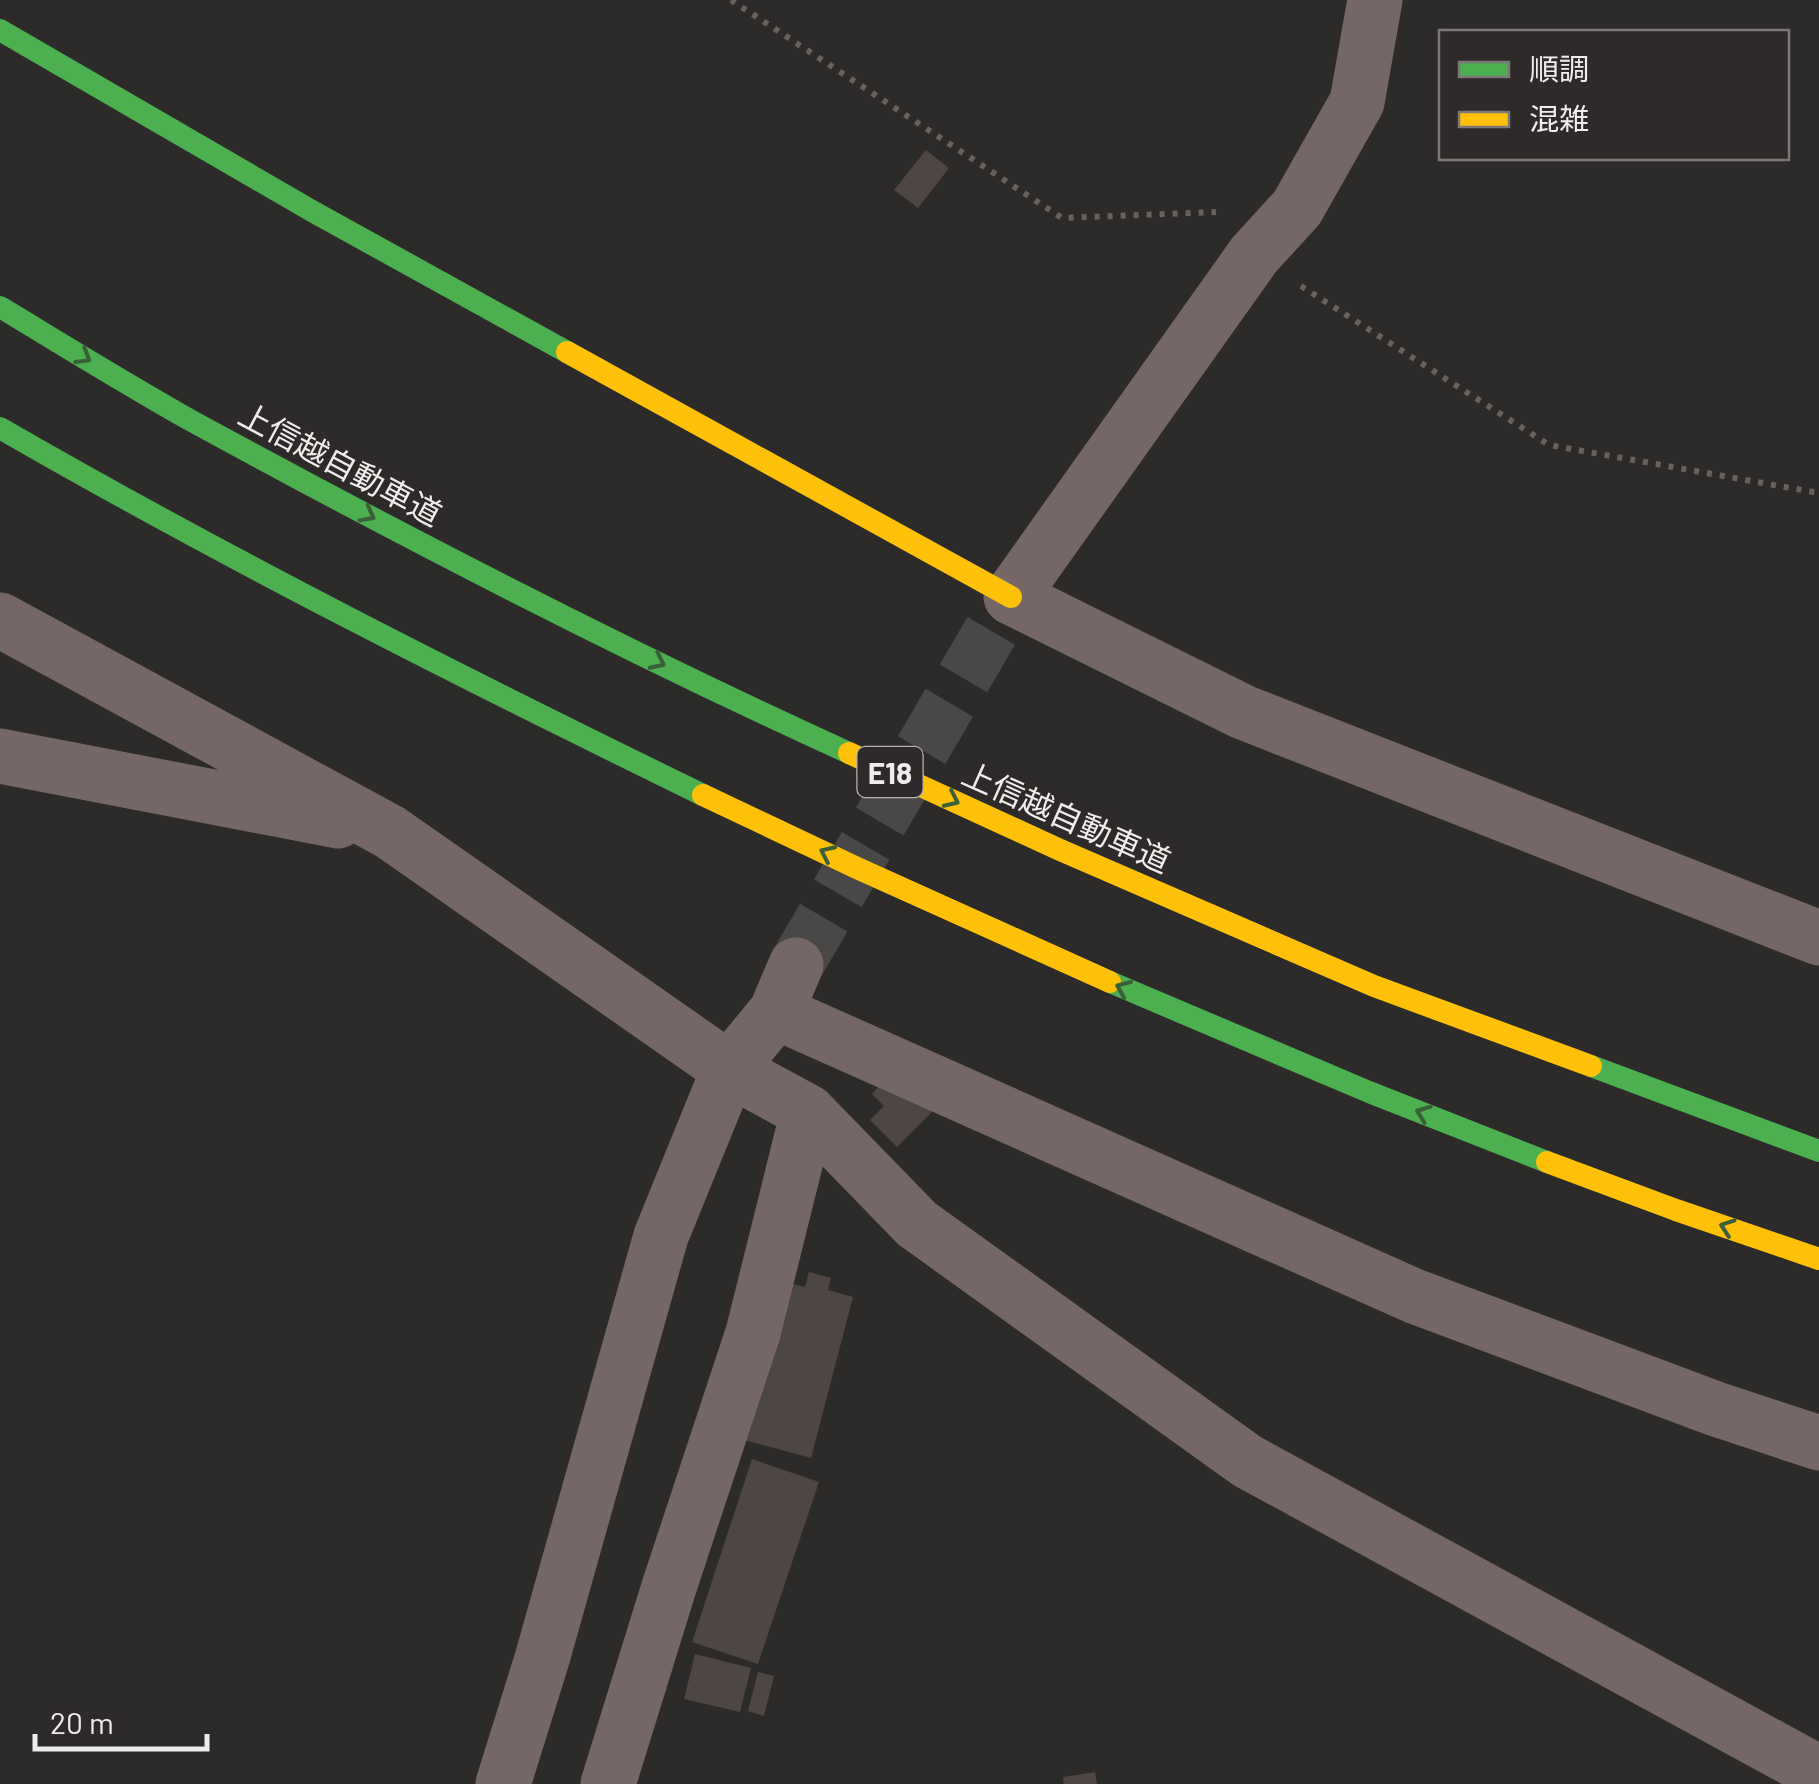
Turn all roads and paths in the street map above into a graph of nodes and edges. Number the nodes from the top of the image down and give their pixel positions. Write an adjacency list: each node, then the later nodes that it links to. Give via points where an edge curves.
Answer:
1 (731, 0): 4 (path, via 1062,218)
2 (1376, 0): 4 (street, via 1357,102)
3 (0, 30): 9 (main road, via 312,211)
4 (1297, 208): 5 (street)
5 (1254, 255): 8 (path, via 1549,444); 9 (street)
6 (0, 307): 16 (main road, 上信越自動車道 / E18, one-way to 16, via 187,418 752,709 1374,986)
7 (0, 428): 17 (main road, one-way to 7, via 1323,1074 1014,941 407,649)
8 (1819, 494)
9 (1012, 598): 13 (street, via 1243,712)
10 (0, 620): 12 (street)
11 (0, 756): 12 (street)
12 (390, 832): 14 (street)
13 (1819, 938)
14 (729, 1069): 15 (street); 18 (street, via 786,989 1414,1296); 20 (street, via 662,1236)
15 (808, 1112): 19 (street, via 917,1224 1248,1462); 21 (street, via 752,1333)
16 (1819, 1151)
17 (1819, 1260)
18 (1819, 1443)
19 (1819, 1773)
20 (503, 1784)
21 (608, 1784)

